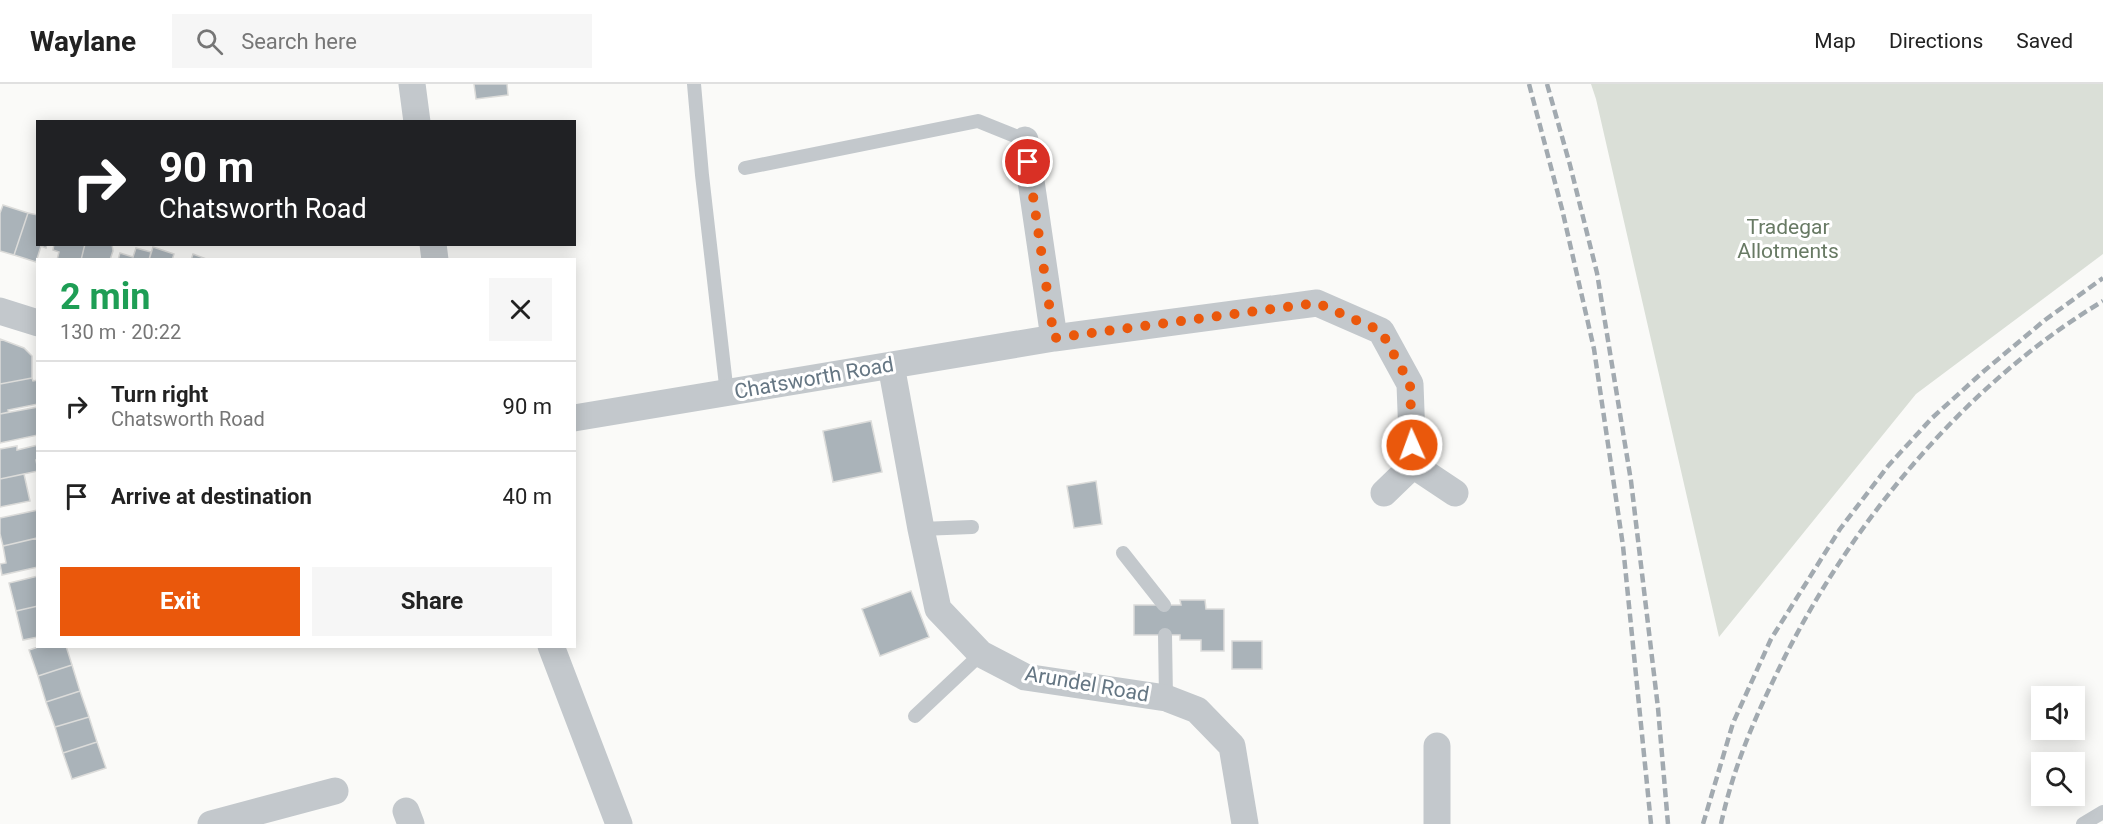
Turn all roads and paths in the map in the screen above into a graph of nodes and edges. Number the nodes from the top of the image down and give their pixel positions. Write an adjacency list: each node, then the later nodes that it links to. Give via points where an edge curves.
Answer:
1 (412, 84): 3 (street)
2 (694, 84): 10 (lane)
3 (417, 120)
4 (1025, 140): 5 (lane, via 978,121); 8 (street)
5 (745, 168)
6 (0, 311): 7 (street)
7 (36, 322)
8 (1054, 338): 9 (street, Chatsworth Road); 12 (street, Chatsworth Road, via 1317,303 1381,331 1410,384)
9 (891, 365): 10 (street, Chatsworth Road); 16 (street, Arundel Road)
10 (727, 393): 11 (street, Chatsworth Road)
11 (576, 418)
12 (1413, 465): 13 (street); 14 (street)
13 (1384, 493)
14 (1455, 493)
15 (972, 527): 16 (lane)
16 (921, 529): 21 (street, Arundel Road, via 938,609)
17 (1123, 553): 18 (lane)
18 (1164, 605)
19 (1165, 635): 22 (lane)
20 (552, 648): 28 (street)
21 (981, 654): 22 (street, Arundel Road, via 1025,677); 23 (lane)
22 (1166, 698): 29 (street, Arundel Road, via 1197,711 1232,747)
23 (915, 716)
24 (1437, 746): 30 (street)
25 (334, 791): 27 (street)
26 (2103, 812): 31 (lane)
27 (210, 824)
28 (619, 824)
29 (1245, 824)
30 (1437, 824)
31 (2083, 824)

